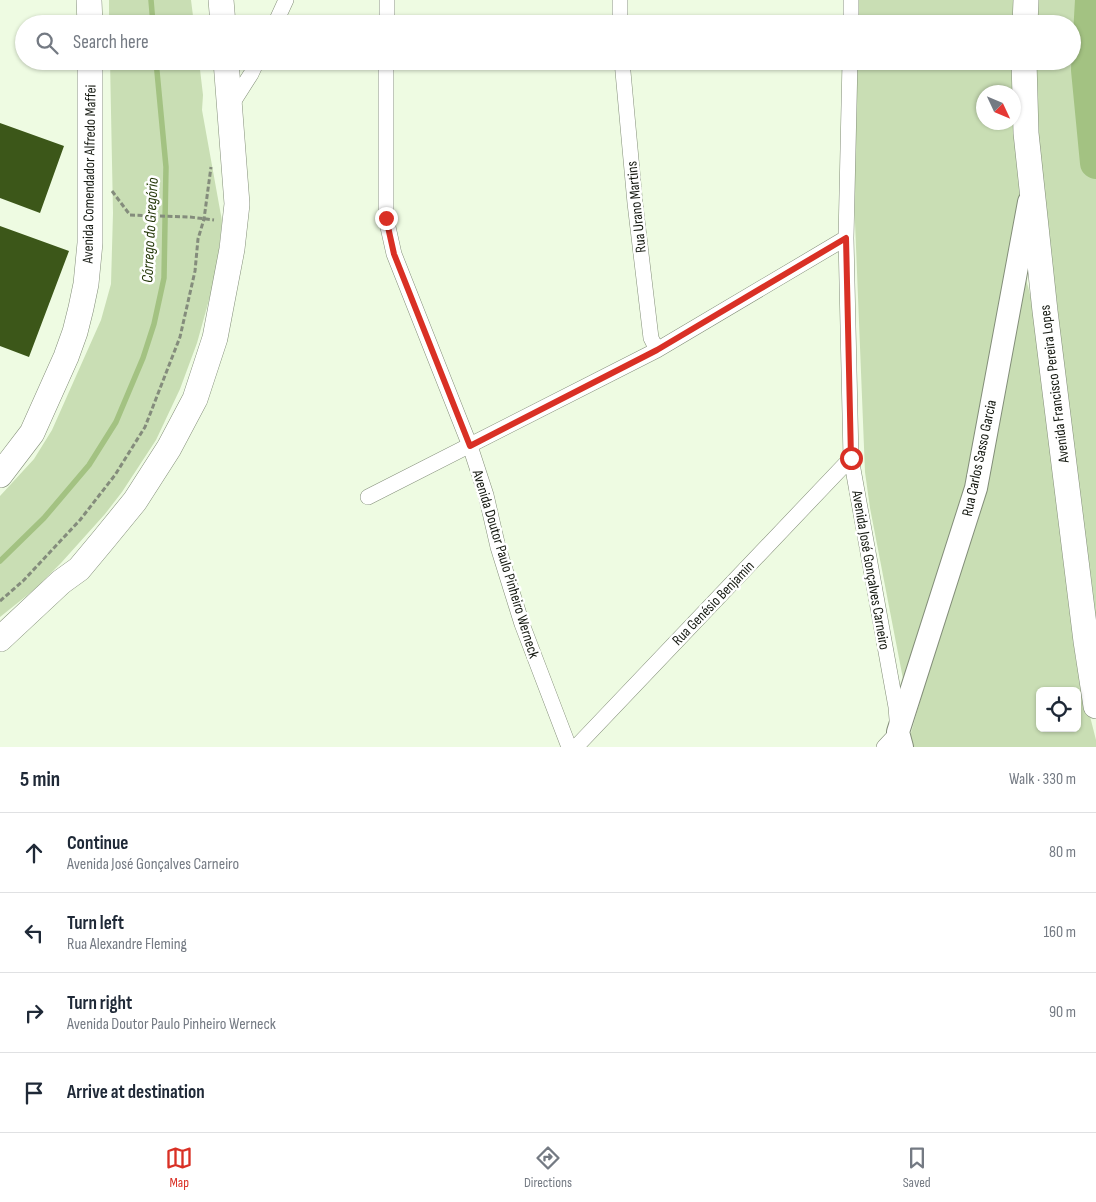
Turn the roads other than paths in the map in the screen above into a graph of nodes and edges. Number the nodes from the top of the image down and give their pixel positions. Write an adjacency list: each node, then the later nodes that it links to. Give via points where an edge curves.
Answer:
1 (89, 0): 8 (main road)
2 (221, 0): 9 (main road)
3 (286, 0): 10 (street)
4 (387, 0): 11 (street)
5 (620, 0): 12 (street)
6 (851, 0): 13 (street)
7 (1026, 0): 14 (main road)
8 (90, 15)
9 (222, 15)
10 (279, 15)
11 (387, 15)
12 (620, 15)
13 (851, 15)
14 (1025, 15)
15 (90, 70): 28 (main road, Avenida Comendador Alfredo Maffei, via 90,243 81,308 66,357 32,433)
16 (227, 70): 22 (main road)
17 (253, 70): 22 (street)
18 (386, 70): 26 (street, Avenida Doutor Paulo Pinheiro Werneck, via 386,218 394,254)
19 (623, 70): 25 (street, Rua Urano Martins, via 651,338)
20 (850, 70): 24 (street, Avenida José Gonçalves Carneiro)
21 (1024, 70): 23 (main road, Avenida Francisco Pereira Lopes)
22 (230, 107): 30 (main road, via 237,204 232,249 215,338 196,399 140,494 104,539 78,569)
23 (1032, 186): 31 (main road, Avenida Francisco Pereira Lopes, via 1084,632); 32 (main road, Rua Carlos Sasso Garcia, via 976,488)
24 (846, 238): 25 (street); 27 (street, Avenida José Gonçalves Carneiro)
25 (657, 350): 26 (street)
26 (470, 446): 29 (street); 33 (street, Avenida Doutor Paulo Pinheiro Werneck, via 522,624)
27 (851, 458): 32 (street, Avenida José Gonçalves Carneiro, via 896,707); 34 (street, Rua Genésio Benjamin)
28 (0, 475)
29 (368, 497)
30 (0, 639)
31 (1096, 706)
32 (894, 742)
33 (569, 747)
34 (576, 747)

